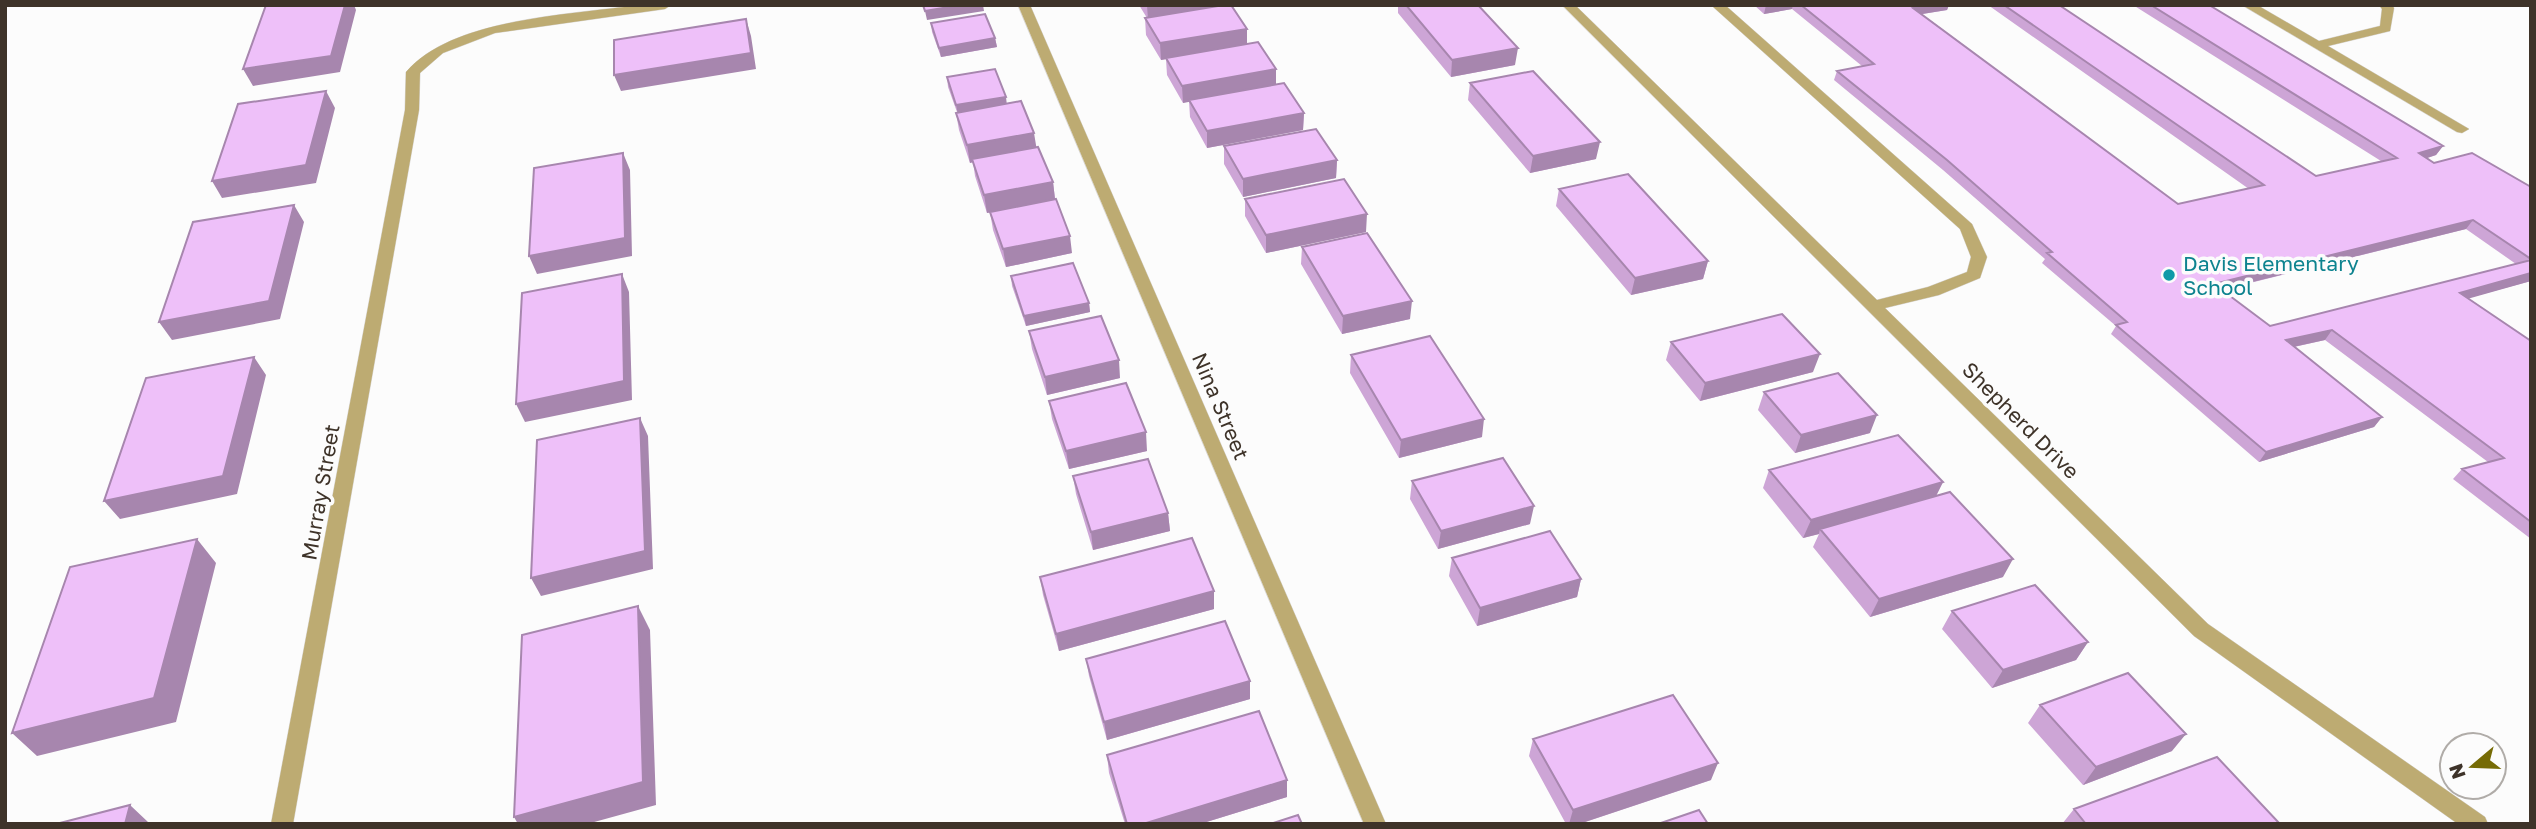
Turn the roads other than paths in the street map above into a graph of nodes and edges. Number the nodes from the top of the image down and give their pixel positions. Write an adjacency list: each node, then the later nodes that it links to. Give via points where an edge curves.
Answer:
1 (665, 5): 10 (street, Murray Street, via 492,30 438,50 413,72 402,169)
2 (1024, 5): 11 (street, Nina Street)
3 (1568, 5): 9 (street, Shepherd Drive)
4 (1717, 5): 9 (street, via 1967,227 1979,257 1974,275)
5 (2248, 5): 7 (street)
6 (2385, 5): 7 (street, via 2386,28)
7 (2317, 45): 8 (street)
8 (2462, 128)
9 (1873, 306): 12 (street, Shepherd Drive, via 2201,630)
10 (282, 824)
11 (1375, 824)
12 (2477, 824)

